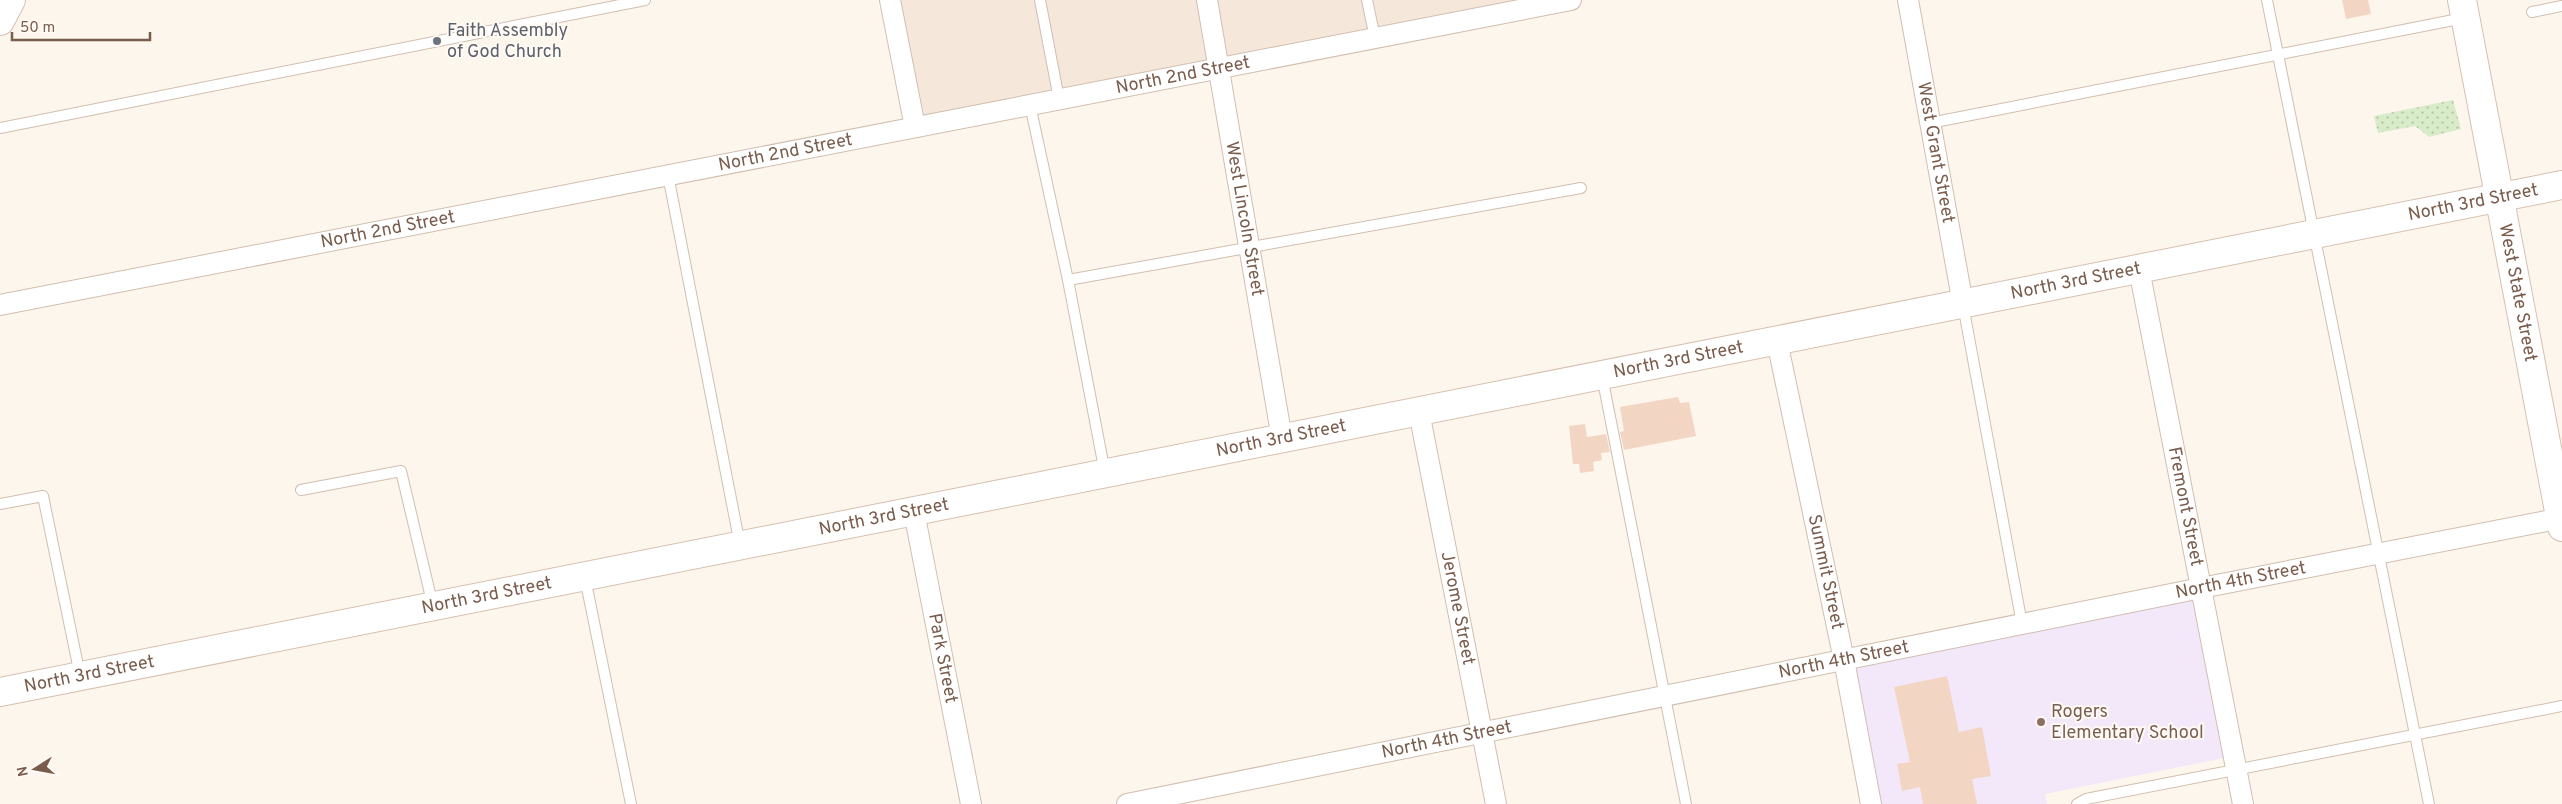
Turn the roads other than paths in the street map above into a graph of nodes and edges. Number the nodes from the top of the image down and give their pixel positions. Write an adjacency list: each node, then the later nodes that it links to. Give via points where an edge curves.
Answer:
1 (11, 0): 14 (street)
2 (645, 0): 21 (lane)
3 (890, 0): 22 (street)
4 (1040, 0): 18 (lane)
5 (1207, 0): 17 (street, West Lincoln Street)
6 (1367, 0): 15 (lane)
7 (1571, 0): 10 (street, North 2nd Street)
8 (1908, 0): 20 (street, West Grant Street)
9 (2267, 0): 16 (lane)
10 (1537, 3): 15 (street, North 2nd Street)
11 (2562, 6): 13 (lane)
12 (2464, 9): 16 (lane); 26 (street, West State Street)
13 (2532, 12)
14 (0, 21)
15 (1375, 38): 17 (street, North 2nd Street)
16 (2278, 54): 20 (lane); 27 (lane)
17 (1221, 68): 18 (street, North 2nd Street); 28 (street, West Lincoln Street)
18 (1059, 100): 19 (street, North 2nd Street)
19 (1030, 105): 22 (street, North 2nd Street); 30 (lane)
20 (1930, 123): 32 (street, West Grant Street)
21 (0, 128)
22 (915, 128): 23 (street, North 2nd Street)
23 (668, 175): 31 (street, North 2nd Street); 42 (lane)
24 (2562, 186): 26 (street, North 3rd Street)
25 (1581, 188): 28 (lane)
26 (2500, 198): 27 (street, North 3rd Street); 41 (street, West State Street)
27 (2315, 234): 29 (street, North 3rd Street); 43 (lane)
28 (1250, 249): 30 (lane); 36 (street, West Lincoln Street)
29 (2139, 269): 32 (street, North 3rd Street); 45 (street, Fremont Street)
30 (1068, 280): 37 (lane)
31 (0, 304)
32 (1963, 304): 33 (street, North 3rd Street); 47 (lane)
33 (1777, 341): 34 (street, North 3rd Street); 48 (street, Summit Street)
34 (1602, 375): 35 (street, North 3rd Street); 51 (lane)
35 (1419, 412): 36 (street, North 3rd Street); 53 (street, Jerome Street)
36 (1282, 439): 37 (street, North 3rd Street)
37 (1105, 474): 40 (street, North 3rd Street)
38 (301, 490): 46 (lane, via 401,471)
39 (0, 504): 49 (lane, via 43,496)
40 (914, 512): 42 (street, North 3rd Street); 57 (street, Park Street)
41 (2562, 521): 43 (street, North 4th Street)
42 (740, 546): 44 (street, North 3rd Street)
43 (2379, 554): 45 (street, North 4th Street); 54 (lane)
44 (585, 577): 46 (street, North 3rd Street); 56 (lane)
45 (2201, 588): 47 (street, North 4th Street); 55 (street, Fremont Street)
46 (433, 607): 49 (street, North 3rd Street)
47 (2022, 624): 48 (street, North 4th Street)
48 (1844, 660): 51 (street, North 4th Street); 61 (street, Summit Street)
49 (80, 676): 50 (street, North 3rd Street)
50 (0, 692)
51 (1665, 695): 53 (street, North 4th Street); 60 (lane)
52 (2562, 706): 54 (lane)
53 (1482, 734): 58 (street, North 4th Street); 59 (street, Jerome Street)
54 (2415, 735): 55 (lane); 64 (lane)
55 (2236, 771): 62 (lane, via 2086,799); 63 (street, Fremont Street)
56 (631, 804)
57 (970, 804)
58 (1127, 804)
59 (1496, 804)
60 (1686, 804)
61 (1871, 804)
62 (2077, 804)
63 (2243, 804)
64 (2429, 804)

